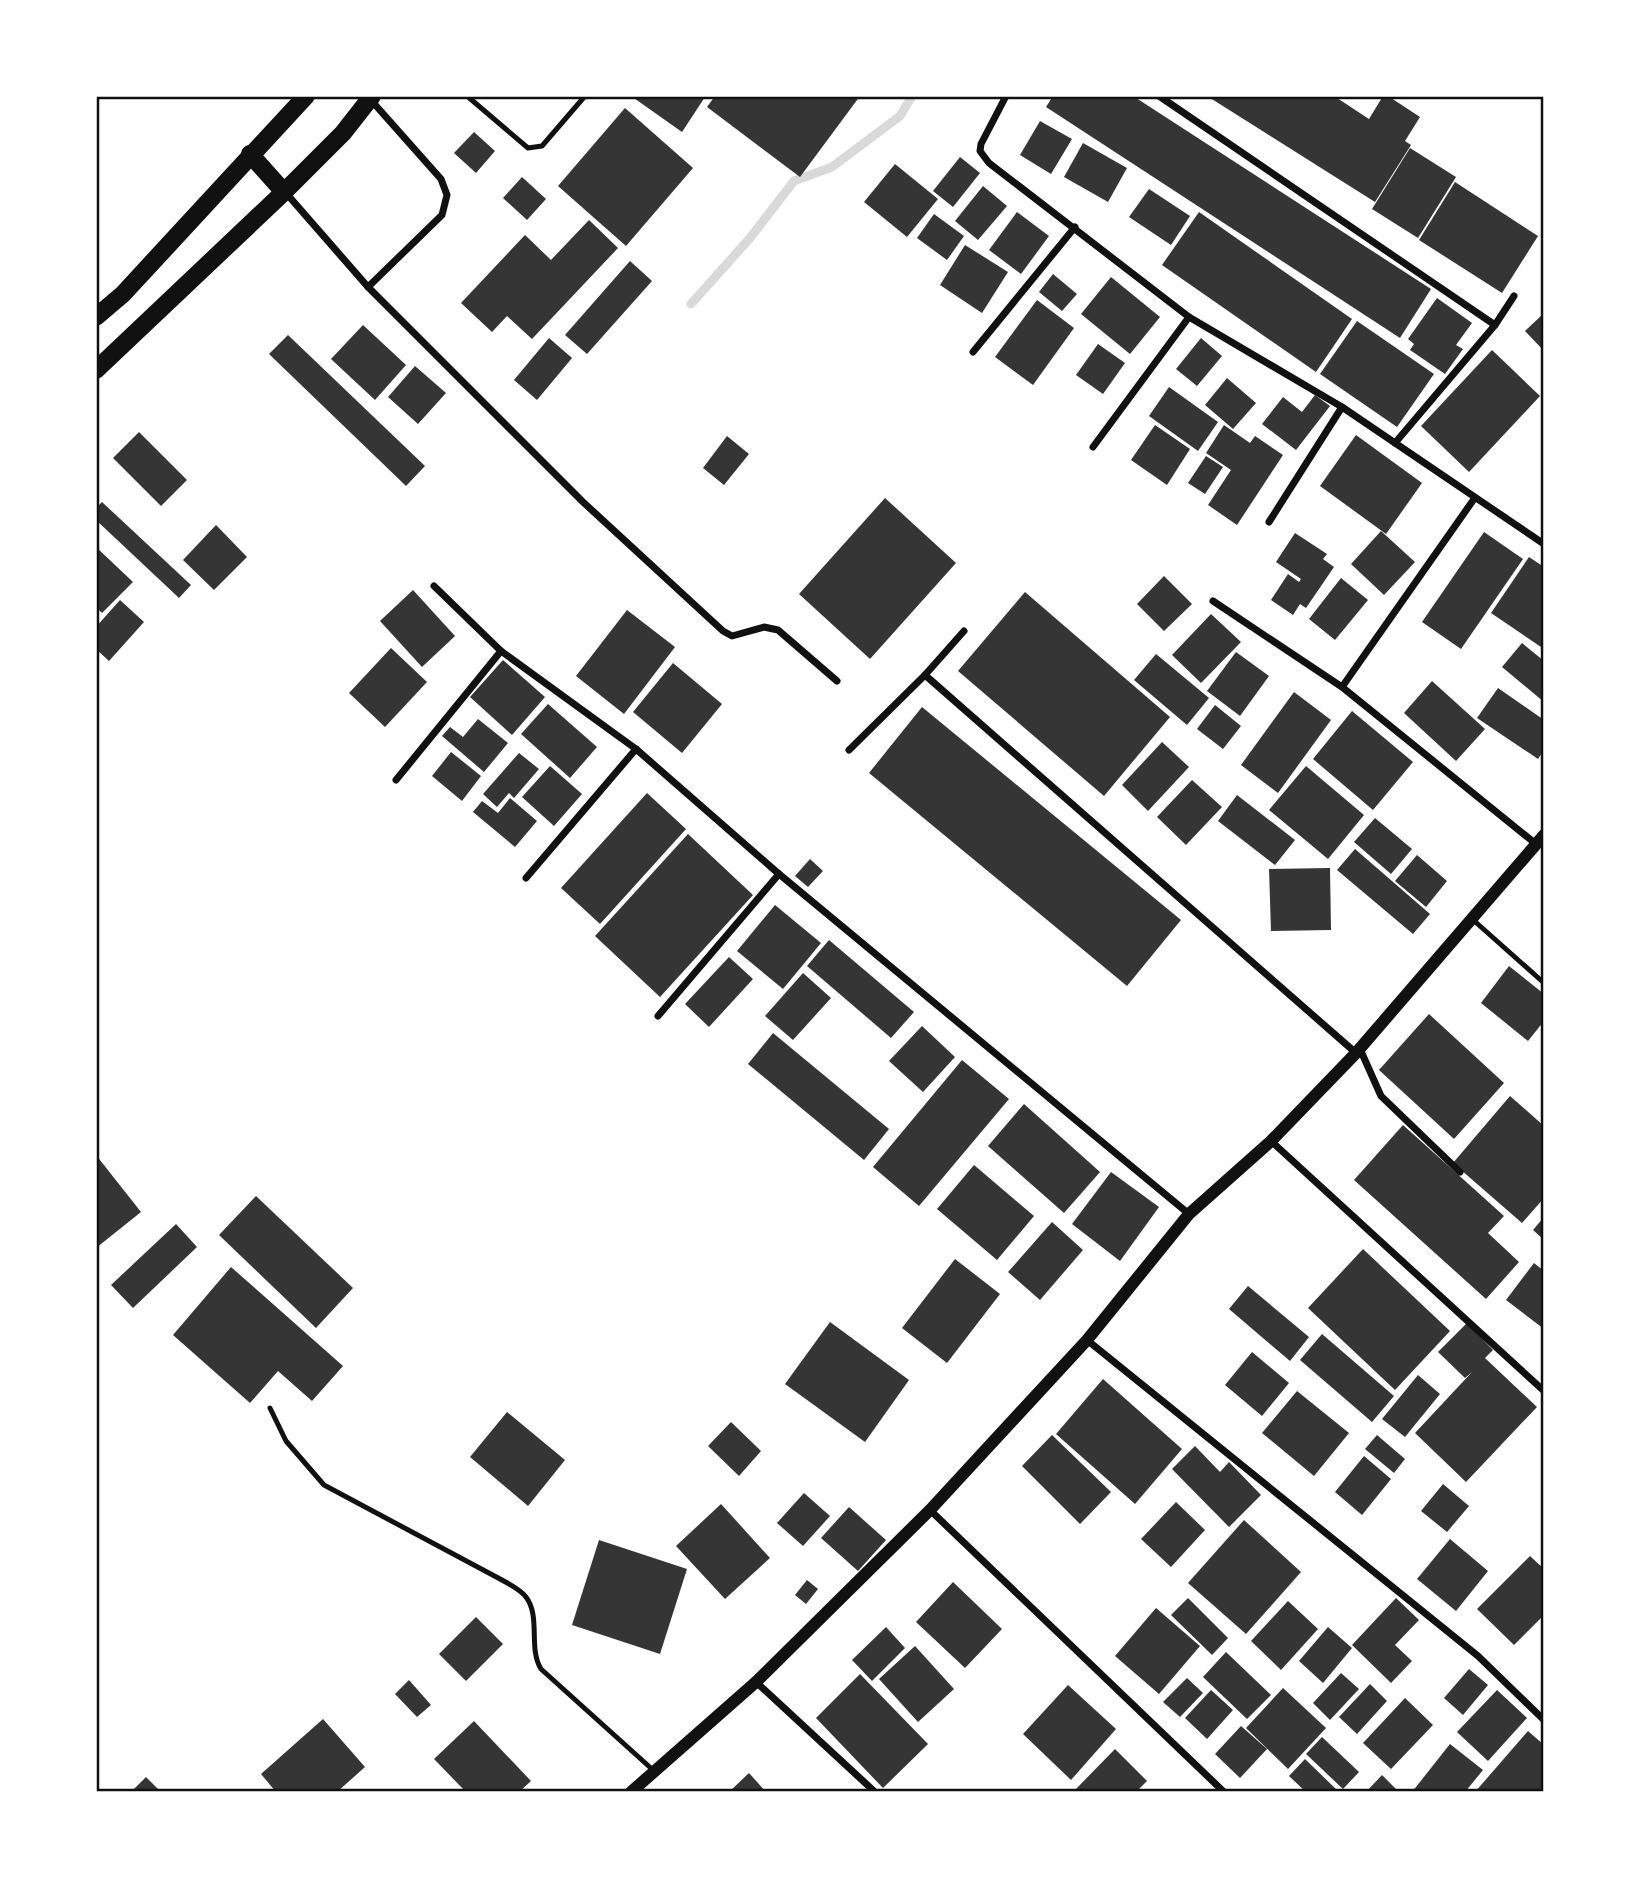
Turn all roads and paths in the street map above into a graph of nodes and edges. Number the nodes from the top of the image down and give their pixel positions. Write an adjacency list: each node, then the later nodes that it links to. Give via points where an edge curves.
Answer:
1 (306, 96): 7 (main road)
2 (467, 96): 3 (lane, via 528,148 542,146)
3 (586, 96)
4 (1006, 96): 9 (street, via 981,144 984,157)
5 (1159, 96): 14 (street)
6 (371, 97): 8 (main road, via 343,133); 10 (street, via 441,179 447,195 442,215)
7 (250, 154): 8 (main road); 12 (main road, via 123,294)
8 (284, 191): 10 (street); 16 (main road)
9 (1075, 227): 13 (street); 15 (street)
10 (368, 287): 28 (street, via 583,502 723,631 732,636 764,627 778,630)
11 (1514, 296): 14 (street)
12 (96, 317)
13 (1189, 317): 17 (street); 19 (street)
14 (1495, 325): 18 (street)
15 (973, 352)
16 (96, 370)
17 (1342, 407): 18 (street); 21 (street)
18 (1395, 443): 20 (street)
19 (1093, 447)
20 (1474, 499): 22 (street); 29 (street)
21 (1269, 522)
22 (1544, 544)
23 (434, 586): 26 (street)
24 (1213, 601): 29 (street)
25 (964, 631): 27 (street)
26 (501, 651): 30 (street); 32 (street)
27 (925, 675): 31 (street); 39 (street)
28 (837, 681)
29 (1342, 687): 33 (street)
30 (636, 749): 34 (street); 35 (street)
31 (849, 750)
32 (396, 780)
33 (1540, 839): 36 (street)
34 (779, 873): 38 (street); 42 (street)
35 (526, 878)
36 (1471, 918): 37 (lane); 39 (street)
37 (1544, 983)
38 (659, 1016)
39 (1358, 1051): 40 (street); 41 (street, via 1381,1096)
40 (1271, 1141): 42 (street); 44 (street)
41 (1460, 1172)
42 (1189, 1214): 43 (street)
43 (1087, 1340): 46 (street); 48 (street, via 1478,1656)
44 (1544, 1391)
45 (270, 1408): 49 (lane, via 286,1441 324,1485 526,1597 541,1669)
46 (930, 1510): 47 (street); 52 (street)
47 (756, 1682): 49 (street); 51 (street)
48 (1544, 1720)
49 (653, 1770): 50 (street)
50 (631, 1792)
51 (875, 1792)
52 (1224, 1792)

